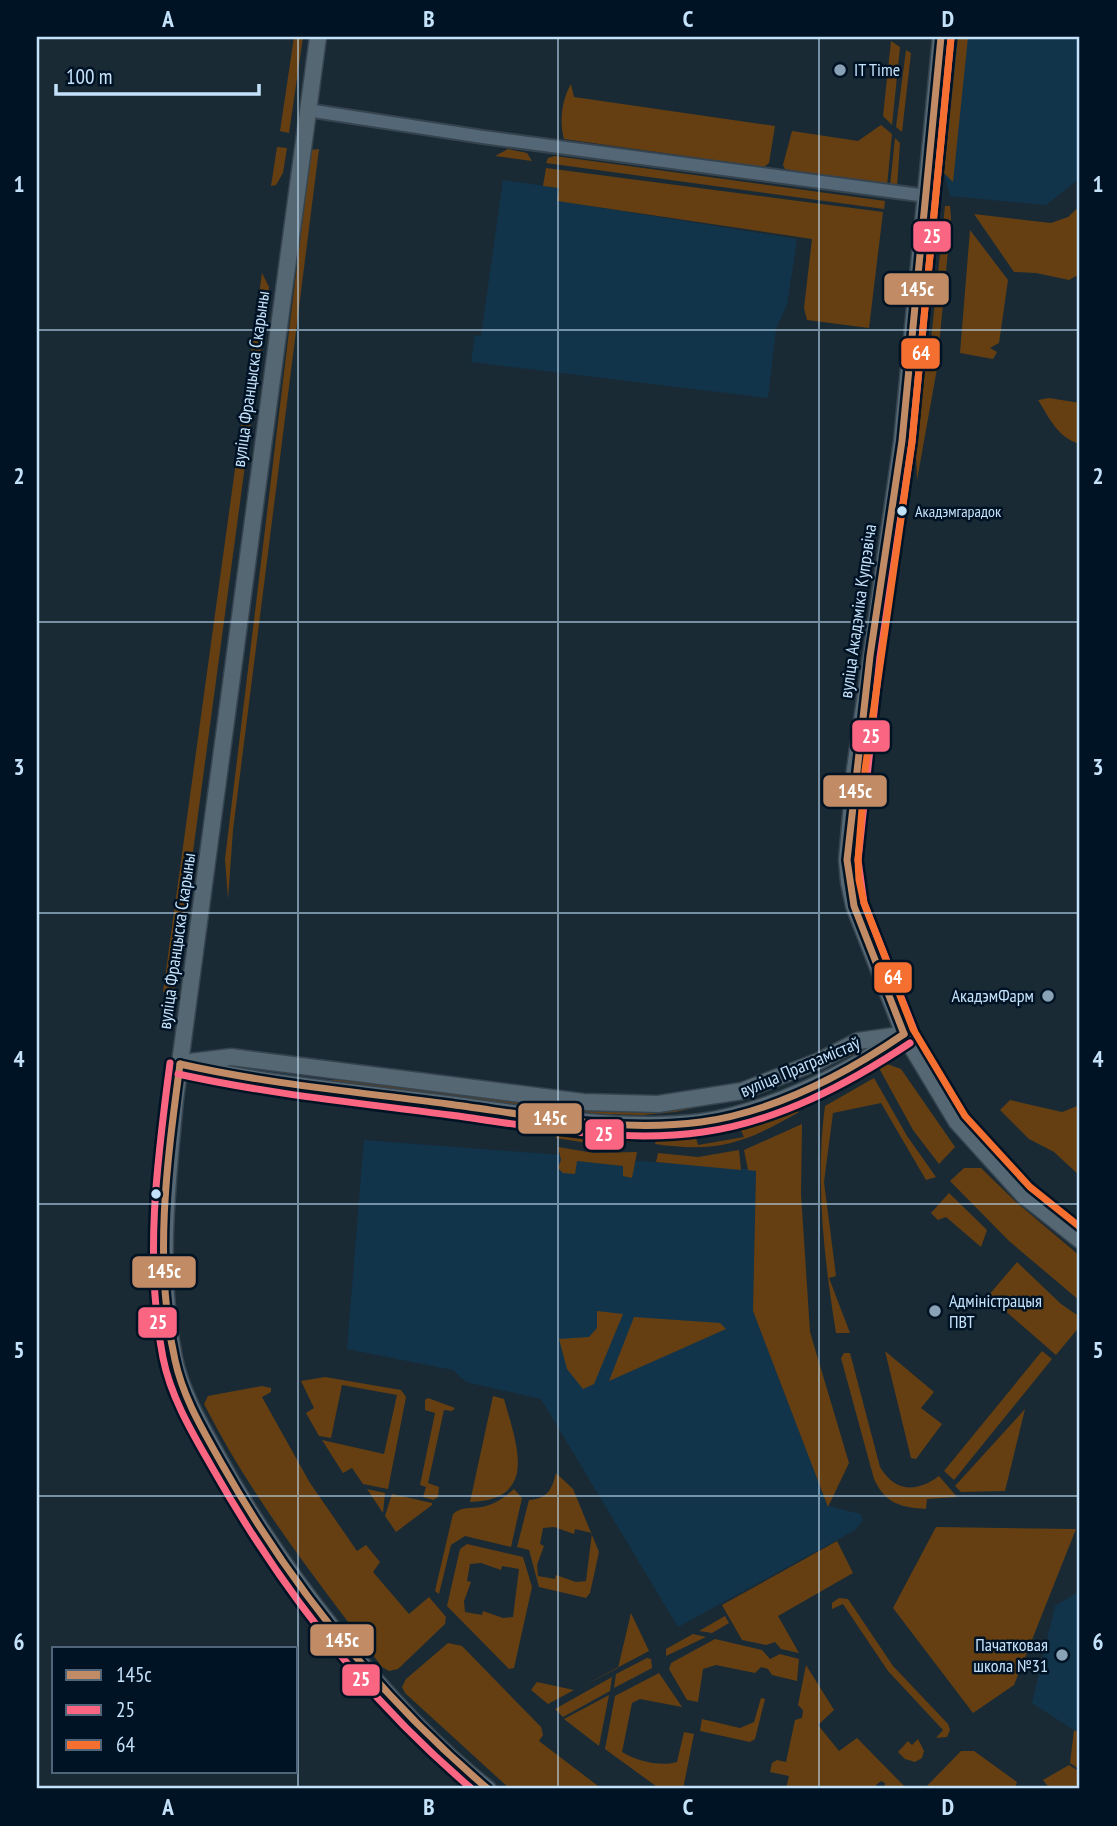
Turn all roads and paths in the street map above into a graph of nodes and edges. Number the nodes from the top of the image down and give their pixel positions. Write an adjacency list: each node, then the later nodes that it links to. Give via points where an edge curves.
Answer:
1 (318, 37): 3 (main road, вуліца Францыска Скарыны)
2 (941, 37): 4 (main road, вуліца Акадэміка Купрэвіча)
3 (307, 110): 4 (street, via 483,138); 6 (main road, вуліца Францыска Скарыны)
4 (927, 196): 5 (main road, вуліца Акадэміка Купрэвіча, via 902,441 870,656 847,860 853,906)
5 (904, 1034): 6 (main road, вуліца Праграмістаў, via 858,1041 742,1091 658,1104 583,1102 231,1057); 6 (main road, вуліца Праграмістаў, via 866,1062 735,1115 656,1124 557,1118 242,1078); 7 (main road, вуліца Акадэміка Купрэвіча, via 981,1153 1023,1195)
6 (180, 1064): 8 (main road, вуліца Францыска Скарыны, via 166,1195 166,1301 174,1359 195,1414 242,1502 325,1615 385,1690)
7 (1080, 1240)
8 (488, 1789)

